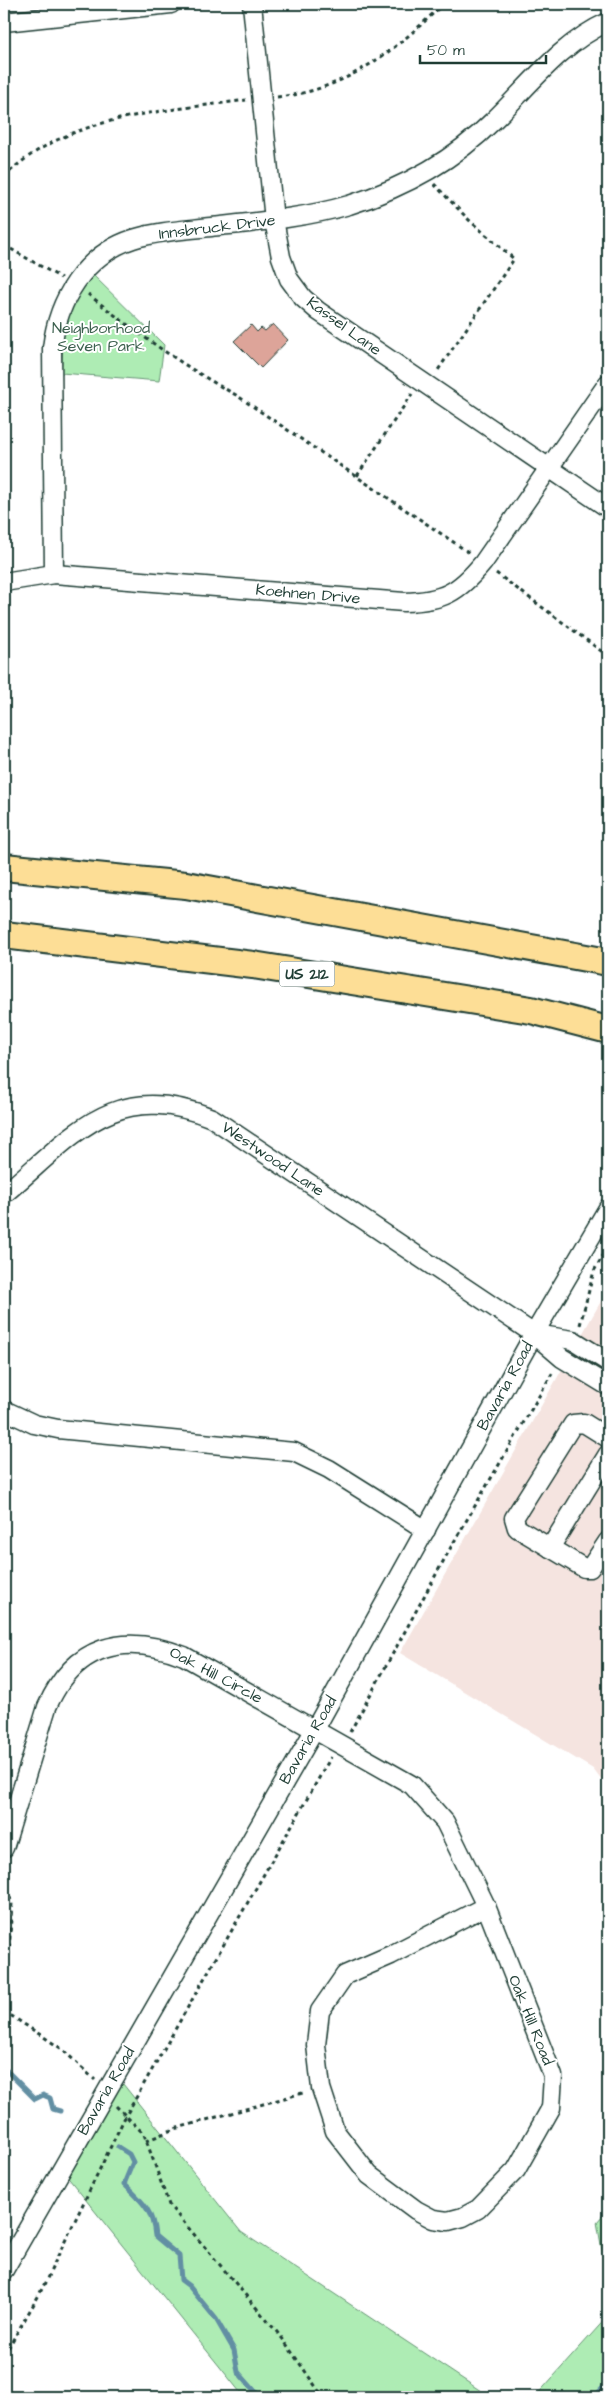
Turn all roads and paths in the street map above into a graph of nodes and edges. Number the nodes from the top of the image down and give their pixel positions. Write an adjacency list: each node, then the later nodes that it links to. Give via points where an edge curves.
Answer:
1 (170, 4): 4 (street)
2 (252, 4): 6 (street, Kassel Lane)
3 (443, 4): 6 (path, via 408,38 368,67 334,84 296,95)
4 (4, 22)
5 (608, 22): 7 (street, Innsbruck Drive, via 568,47 493,121)
6 (263, 98): 8 (path, via 112,120 82,129 38,150); 9 (street, Kassel Lane)
7 (423, 174): 9 (street, Innsbruck Drive, via 349,205); 12 (path, via 514,259 436,373)
8 (4, 177)
9 (274, 220): 11 (street, Innsbruck Drive, via 160,233 132,240 108,251); 12 (street, Kassel Lane, via 289,279 303,298)
10 (4, 245): 11 (path)
11 (73, 285): 15 (path, via 145,339); 18 (street, Innsbruck Drive, via 61,306 52,348)
12 (424, 382): 14 (street, Kassel Lane); 15 (path, via 415,390)
13 (608, 383): 14 (street, Koehnen Drive)
14 (551, 468): 16 (street, Kassel Lane); 17 (street, Koehnen Drive)
15 (357, 476): 17 (path)
16 (608, 508)
17 (484, 563): 18 (street, Koehnen Drive, via 467,582 448,596 410,602); 20 (path)
18 (54, 574): 19 (street, Koehnen Drive)
19 (4, 582)
20 (608, 656)
21 (4, 867): 23 (highway, via 186,885)
22 (4, 935): 24 (highway, US 212, via 253,965 531,1010)
23 (608, 962)
24 (608, 1030)
25 (4, 1194): 28 (street, Westwood Lane, via 89,1123 116,1109 164,1104 190,1109 212,1118)
26 (608, 1208): 28 (street, Bavaria Road)
27 (608, 1246): 29 (path, via 594,1272)
28 (534, 1334): 29 (street); 30 (street, Westwood Lane); 36 (street, Bavaria Road)
29 (573, 1340): 31 (street)
30 (562, 1358): 32 (street, Westwood Lane); 40 (path, via 451,1546)
31 (608, 1362)
32 (608, 1386)
33 (4, 1410): 36 (street, via 34,1424 58,1429 294,1452 329,1468)
34 (608, 1438): 38 (street, via 584,1423 573,1424 515,1514 517,1528)
35 (608, 1454): 38 (street)
36 (426, 1530): 39 (street, Bavaria Road)
37 (608, 1542): 38 (street, via 590,1568 579,1566)
38 (550, 1548)
39 (314, 1729): 40 (street, Oak Hill Road); 41 (street, Oak Hill Circle, via 184,1656 139,1643 113,1646 71,1669 57,1685 47,1707); 46 (street, Bavaria Road)
40 (341, 1744): 42 (street, Oak Hill Road, via 412,1785 430,1803 445,1822); 47 (path)
41 (4, 1848): 43 (path, via 6,1888 12,1903 8,1966)
42 (486, 1906): 45 (street, Oak Hill Road, via 345,1975 320,2011 316,2045); 45 (street, Oak Hill Road, via 553,2076 550,2108 516,2170 478,2208 463,2217 448,2221 433,2219 369,2175 335,2131)
43 (4, 1978)
44 (4, 2011): 46 (path, via 62,2049)
45 (321, 2088): 48 (path, via 174,2129)
46 (105, 2092): 47 (path); 49 (street, Bavaria Road)
47 (125, 2117): 48 (path, via 144,2134); 50 (path, via 39,2295)
48 (146, 2140): 51 (path, via 169,2205 282,2338)
49 (4, 2270)
50 (4, 2355)
51 (323, 2397)

